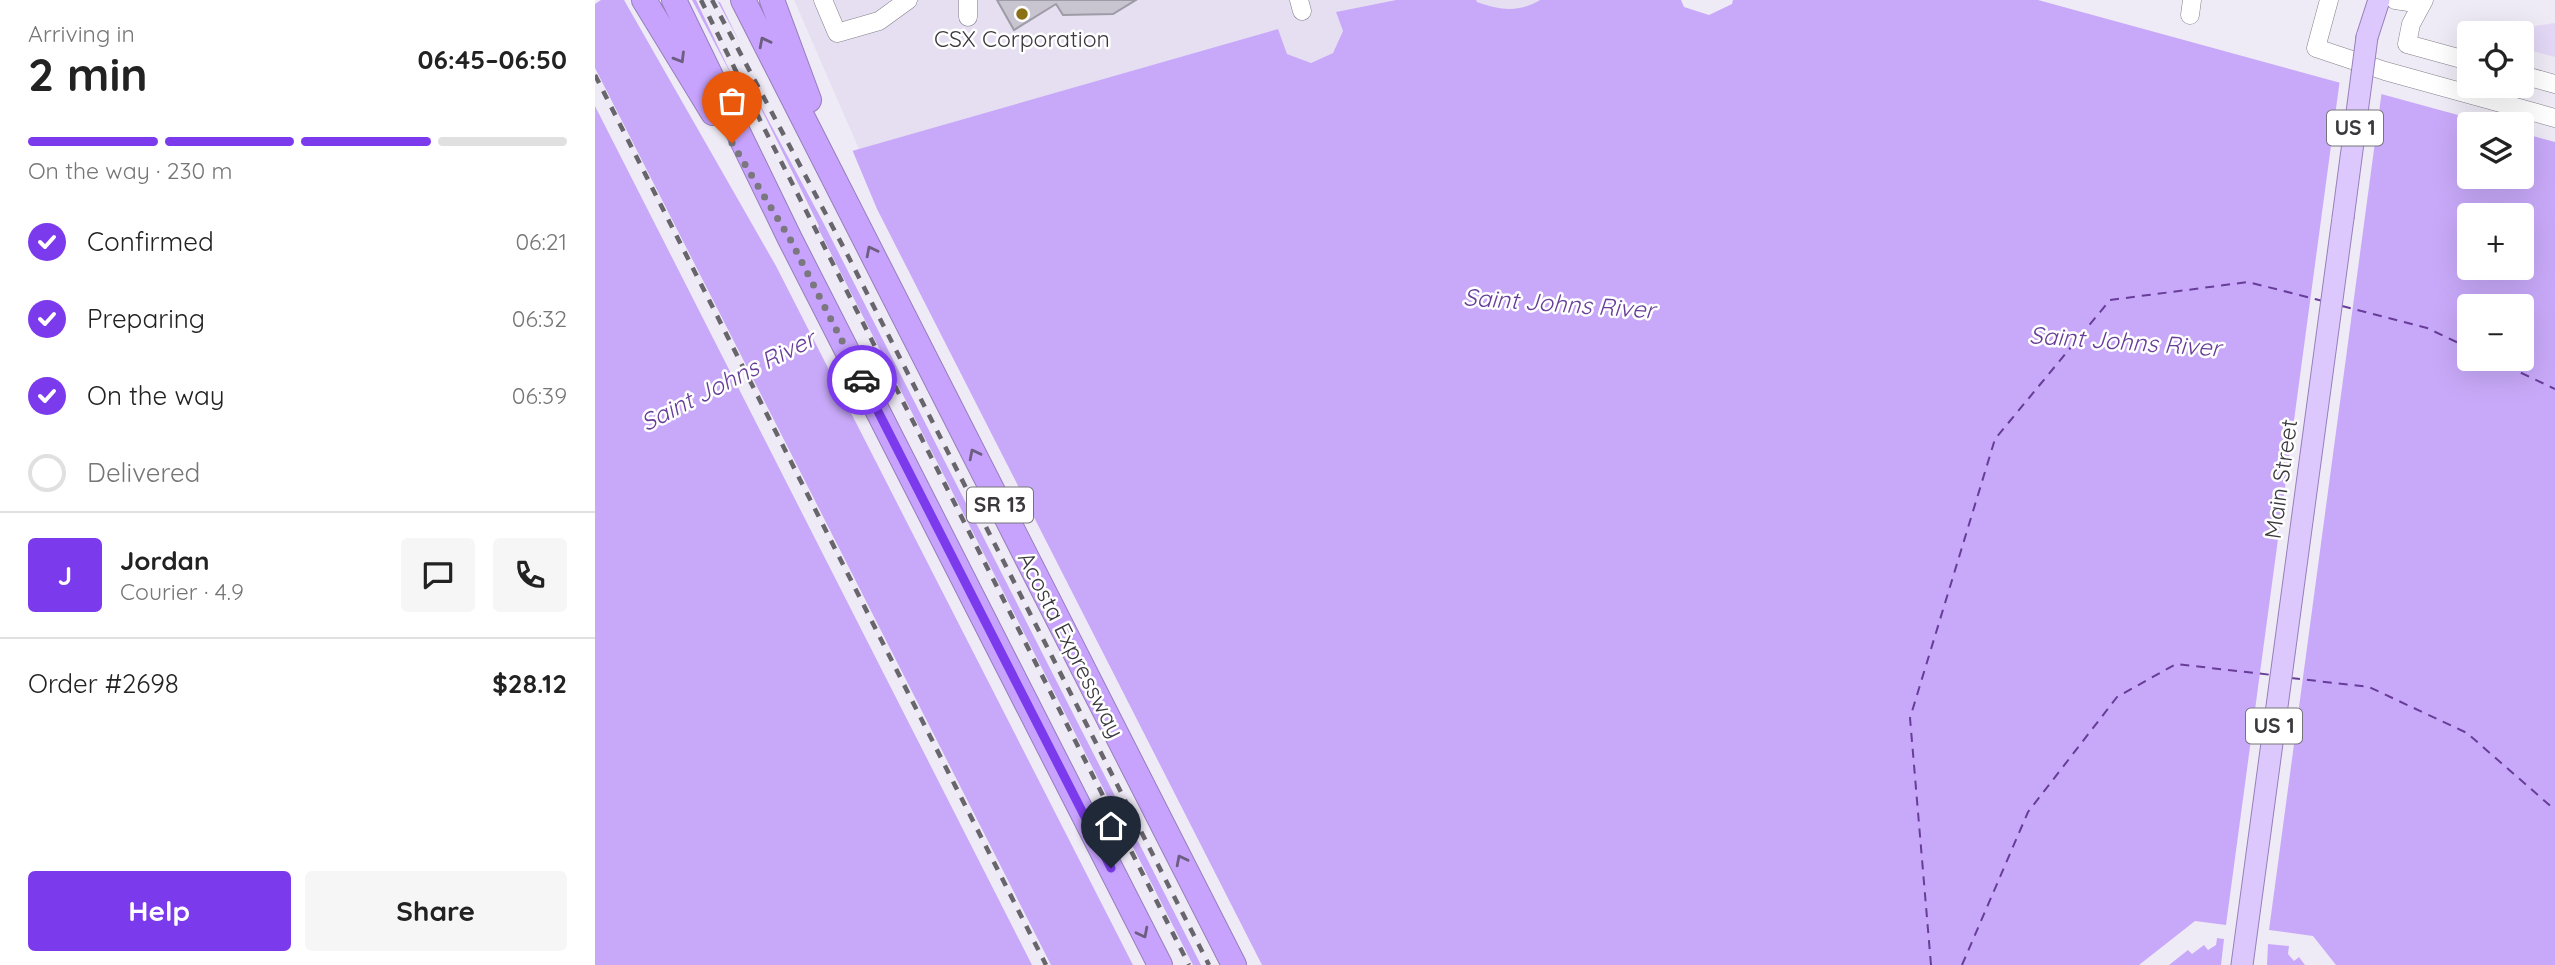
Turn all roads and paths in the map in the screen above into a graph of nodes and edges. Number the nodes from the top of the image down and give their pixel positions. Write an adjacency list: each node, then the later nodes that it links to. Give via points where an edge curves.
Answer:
1 (644, 0): 18 (highway, one-way to 18)
2 (674, 0): 18 (highway)
3 (743, 0): 17 (highway, one-way to 3)
4 (772, 0): 17 (highway)
5 (823, 0): 6 (lane, via 837,33 879,21)
6 (908, 0)
7 (2329, 0): 16 (lane, via 2316,48)
8 (2368, 0): 12 (main road, Main Street / US 1)
9 (2379, 0): 12 (main road, US 1)
10 (2395, 0): 11 (lane)
11 (2423, 2): 13 (lane, via 2407,44)
12 (2367, 37): 21 (main road, Main Street / US 1, bridge)
13 (2457, 58)
14 (2534, 78): 15 (lane)
15 (2555, 84)
16 (2555, 118)
17 (851, 212): 20 (highway, Acosta Expressway / SR 13, one-way to 17)
18 (790, 239): 19 (highway, SR 13, one-way to 19)
19 (1160, 965)
20 (1234, 965)
21 (2242, 965)

